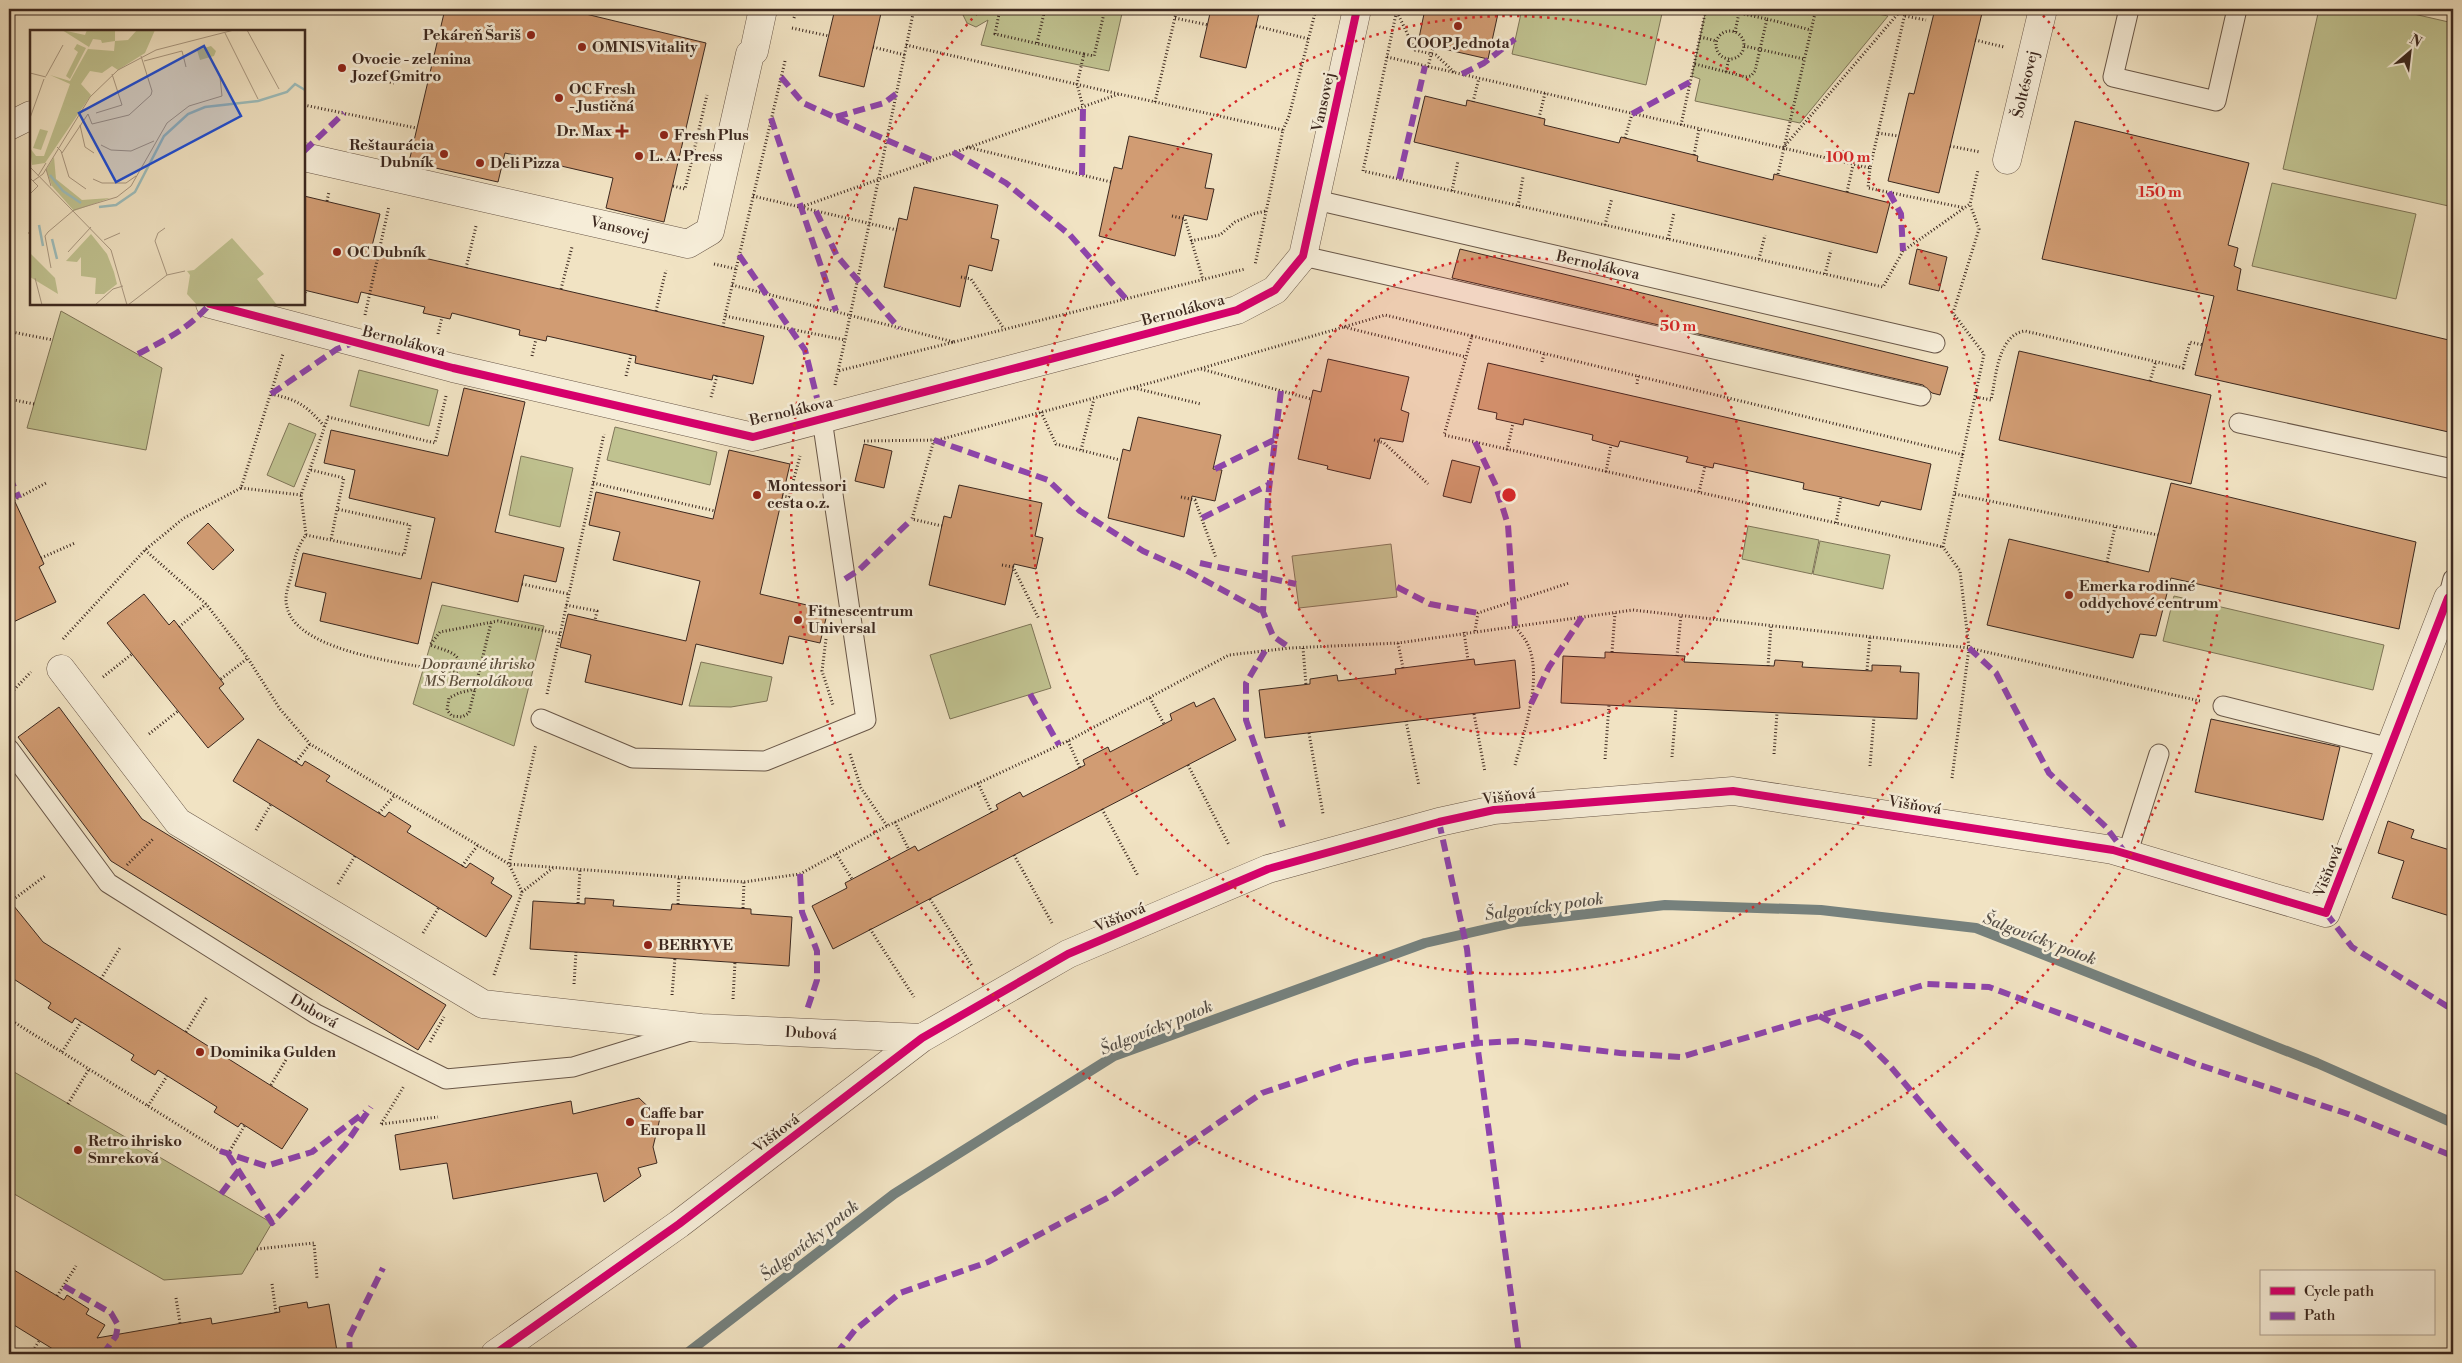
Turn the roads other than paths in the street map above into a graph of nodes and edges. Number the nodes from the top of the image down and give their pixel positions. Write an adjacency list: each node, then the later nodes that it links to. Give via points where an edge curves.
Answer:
1 (764, 9): 8 (street, Vansovej, via 754,51 750,54 710,230 688,244)
2 (1357, 9): 10 (street, Vansovej)
3 (2042, 9): 9 (street, Šoltésovej)
4 (2129, 9): 5 (lane, via 2113,77 2216,101)
5 (2237, 9)
6 (30, 116): 7 (street)
7 (9, 126)
8 (305, 157)
9 (2007, 160)
10 (1316, 200): 11 (street, Bernolákova); 13 (lane, Bernolákova)
11 (1304, 256): 14 (lane); 15 (street, Bernolákova, via 1275,290 1238,310)
12 (215, 305): 15 (street, Bernolákova, via 358,332 453,368 753,437)
13 (1935, 343)
14 (1921, 396)
15 (822, 419): 21 (lane, Bernolákova, via 866,720 765,761 633,758)
16 (2239, 423): 17 (lane)
17 (2453, 469)
18 (2450, 588): 22 (street, Višňová)
19 (61, 669): 26 (street, Dubová, via 178,822 483,1004)
20 (2222, 706): 22 (lane)
21 (541, 719)
22 (2390, 748): 25 (street, Višňová, via 2326,913)
23 (9, 749): 26 (lane, Dubová, via 108,883 316,1014 446,1079 573,1067)
24 (2159, 754): 25 (lane)
25 (2127, 854): 27 (street, Višňová, via 1733,791 1494,810 1439,822 1268,870 1068,954)
26 (701, 1028): 27 (street, Dubová)
27 (922, 1038): 28 (street, Višňová, via 678,1224)
28 (494, 1354)

